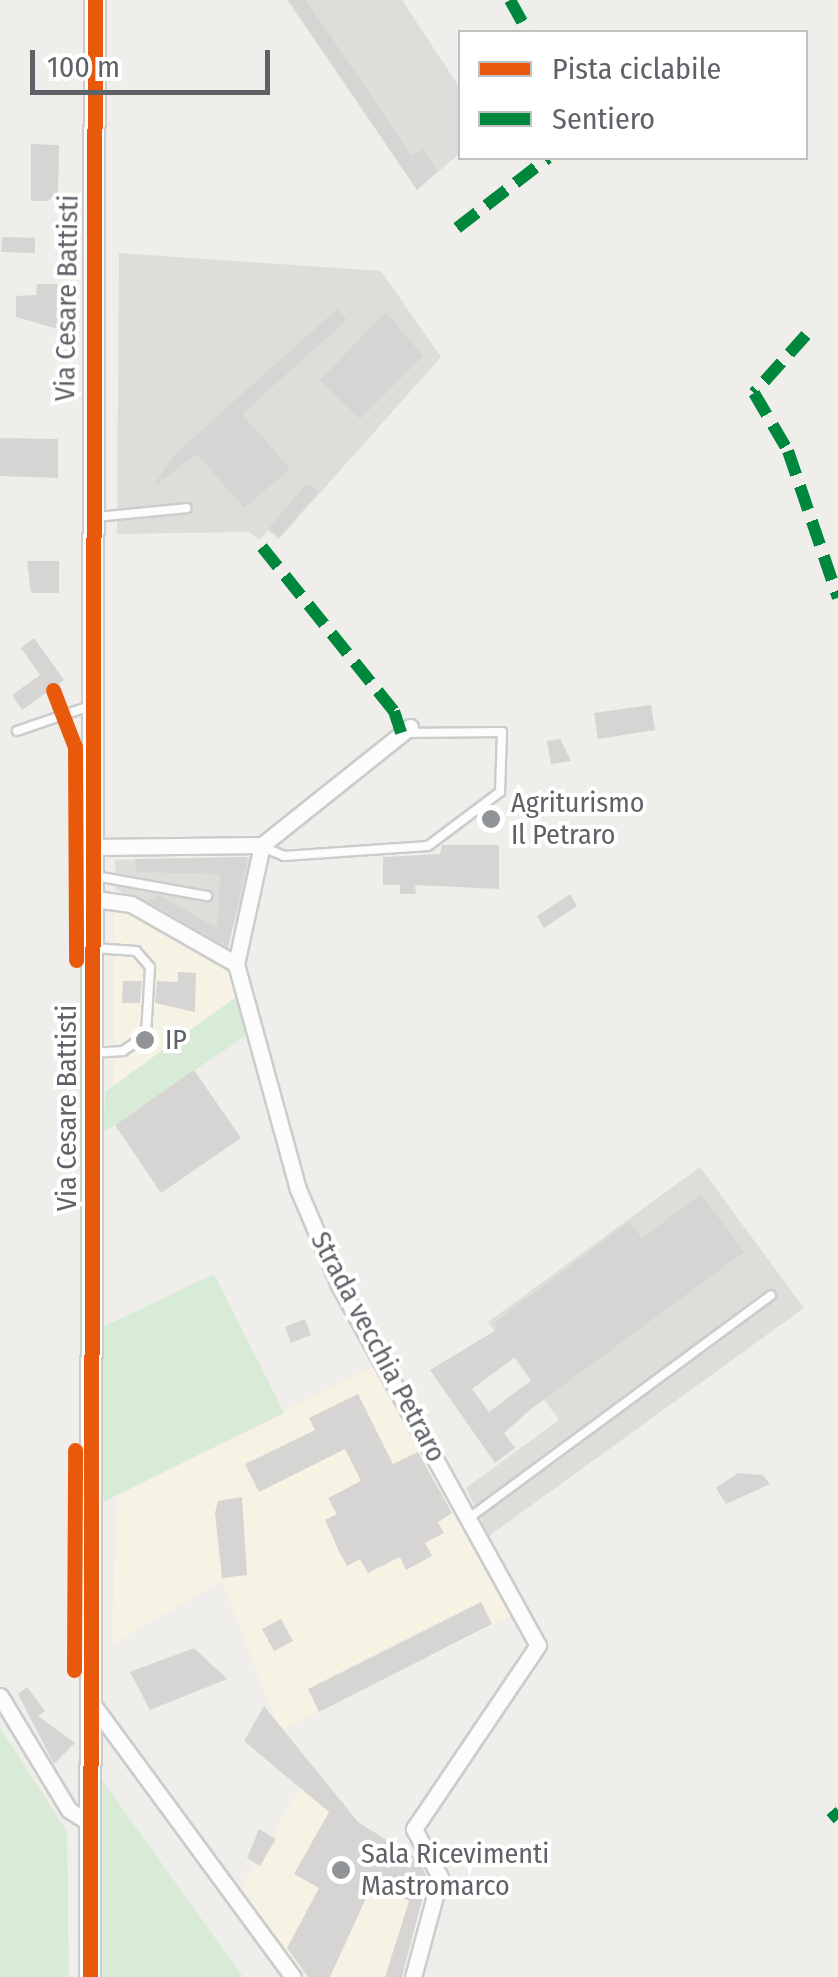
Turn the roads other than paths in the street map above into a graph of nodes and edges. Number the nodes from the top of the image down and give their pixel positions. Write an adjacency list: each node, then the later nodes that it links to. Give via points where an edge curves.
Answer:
1 (95, 0): 3 (street, Via Cesare Battisti)
2 (187, 508): 3 (lane)
3 (91, 518): 4 (street, Via Cesare Battisti)
4 (93, 705): 6 (lane); 8 (street, Via Cesare Battisti)
5 (406, 730): 7 (street); 7 (lane, via 502,732 500,792 428,846 284,856)
6 (18, 731)
7 (262, 845): 8 (street); 13 (street, Strada vecchia Petraro)
8 (94, 847): 9 (street, Via Cesare Battisti)
9 (94, 876): 10 (lane); 11 (street, Via Cesare Battisti)
10 (207, 896)
11 (95, 899): 12 (street, Via Cesare Battisti); 13 (street, via 131,904)
12 (92, 948): 14 (street, Via Cesare Battisti); 14 (lane, via 136,951 150,967 146,1035 123,1051)
13 (236, 964): 16 (street, Strada vecchia Petraro, via 304,1203 339,1285)
14 (92, 1053): 18 (street, Via Cesare Battisti)
15 (771, 1295): 16 (lane)
16 (470, 1518): 22 (street, Strada vecchia Petraro, via 538,1645 414,1828 440,1877)
17 (0, 1696): 19 (street, via 69,1810)
18 (91, 1702): 19 (street, Via Cesare Battisti); 21 (street)
19 (91, 1824): 20 (street, Via Cesare Battisti)
20 (90, 1977)
21 (293, 1977)
22 (413, 1977)

